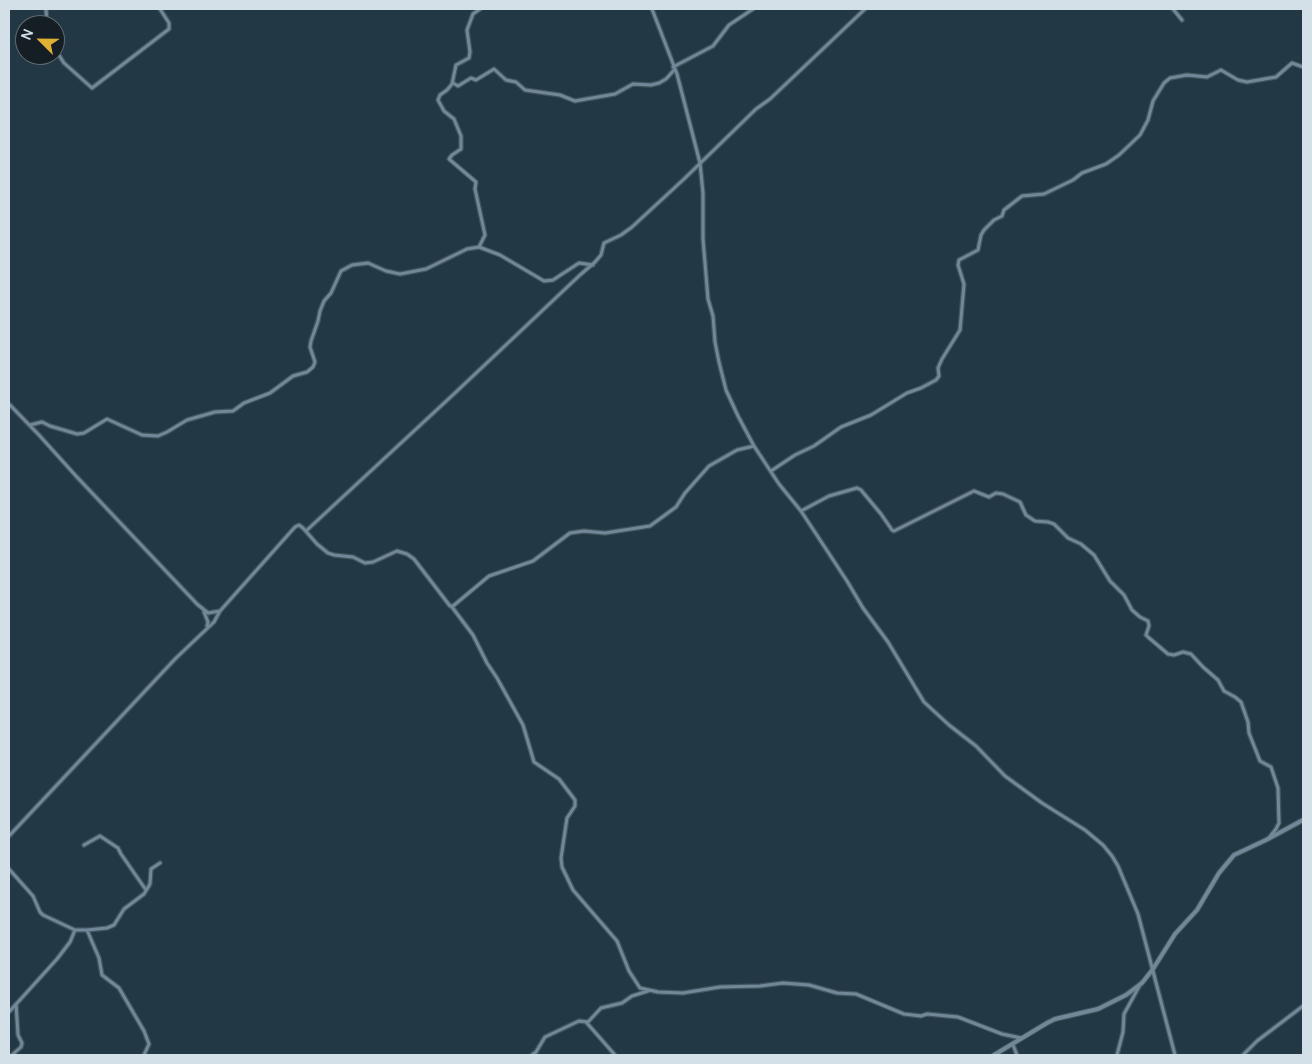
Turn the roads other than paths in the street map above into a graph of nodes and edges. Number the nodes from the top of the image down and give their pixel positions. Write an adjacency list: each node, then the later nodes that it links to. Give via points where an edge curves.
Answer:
1 (160, 9): 8 (street, via 169,29 92,88)
2 (480, 9): 11 (street, via 473,14 468,30 470,55 456,65)
3 (652, 9): 10 (street)
4 (753, 9): 10 (street, via 729,25 713,46)
5 (865, 9): 12 (street)
6 (1173, 9): 7 (street)
7 (1182, 20)
8 (65, 64)
9 (1303, 67): 20 (street, via 1292,63 1276,77 1247,82 1220,70 1207,77 1187,75 1170,78 1153,101 1140,135 1118,155 1044,194 1022,196 984,230 976,253 959,260 964,284 960,330 942,359 936,380 871,415 841,427)
10 (674, 68): 11 (street, via 659,83 633,84 615,94 575,101 525,90 516,82 506,80 494,68 475,81 471,78 458,86); 12 (street)
11 (452, 83): 13 (street, via 438,100 444,111 453,117 461,136 461,149 449,159 476,182 485,235)
12 (700, 163): 14 (street, via 632,227 604,243); 19 (street, via 704,260 715,342 726,390)
13 (478, 247): 14 (street, via 500,255 544,281 553,280 579,263); 18 (street, via 426,269 400,274 368,263 343,269 319,313 310,346 315,362 313,367 234,411 204,414 158,436 142,435 107,418 77,434 42,422)
14 (593, 265): 22 (street)
15 (9, 404): 17 (street)
16 (9, 409): 17 (street)
17 (14, 410): 18 (street)
18 (30, 425): 24 (street)
19 (754, 446): 20 (street); 23 (street, via 736,450 709,466 684,493 676,507 650,526 606,534 570,533 533,562 489,576)
20 (771, 471): 21 (street)
21 (801, 511): 29 (street, via 829,496 857,488 894,531 974,491 989,497 1003,494 1020,502 1032,520 1054,524 1094,555 1132,610 1148,621 1148,637 1168,654 1191,654 1218,680 1224,691 1241,702 1260,760 1271,767 1278,788 1279,823); 36 (street, via 924,702 976,746 1005,776 1085,830 1107,849 1118,866 1138,914)
22 (306, 531): 23 (street, via 328,553 353,557 364,563 397,551 410,555); 25 (street, via 295,527)
23 (452, 607): 38 (street, via 473,635 523,725 534,762 560,779 575,800 567,818 562,846 564,871 573,890 618,941 637,985)
24 (204, 611): 25 (street); 26 (street)
25 (220, 611): 26 (street, via 214,622)
26 (207, 626): 28 (street)
27 (1303, 820): 29 (street)
28 (9, 836)
29 (1266, 840): 36 (street, via 1228,861 1197,910 1170,940)
30 (84, 845): 33 (street, via 100,836 118,848)
31 (160, 863): 33 (street, via 150,870 151,882)
32 (9, 870): 34 (street, via 33,896 43,915)
33 (146, 890): 35 (street, via 122,911 114,925)
34 (75, 930): 35 (street); 39 (street, via 57,959)
35 (87, 930): 47 (street, via 99,958 102,975 119,988 144,1031 149,1044)
36 (1153, 969): 37 (street); 45 (street)
37 (1142, 983): 43 (street, via 1105,1007 1055,1019); 52 (street, via 1124,1014)
38 (648, 990): 42 (street, via 622,1003 601,1008 590,1021); 43 (street, via 683,993 783,983 810,985 837,993 856,994 904,1014 958,1017)
39 (16, 1003): 41 (street); 46 (street, via 18,1035 22,1043)
40 (1303, 1006): 54 (street)
41 (9, 1012)
42 (586, 1021): 48 (street, via 579,1021 545,1037); 49 (street)
43 (1021, 1038): 44 (street)
44 (1013, 1045): 50 (street); 51 (street)
45 (1174, 1054): 53 (street)
46 (12, 1055)
47 (144, 1055)
48 (532, 1055)
49 (615, 1055)
50 (994, 1055)
51 (1017, 1055)
52 (1117, 1055)
53 (1180, 1055)
54 (1243, 1055)

